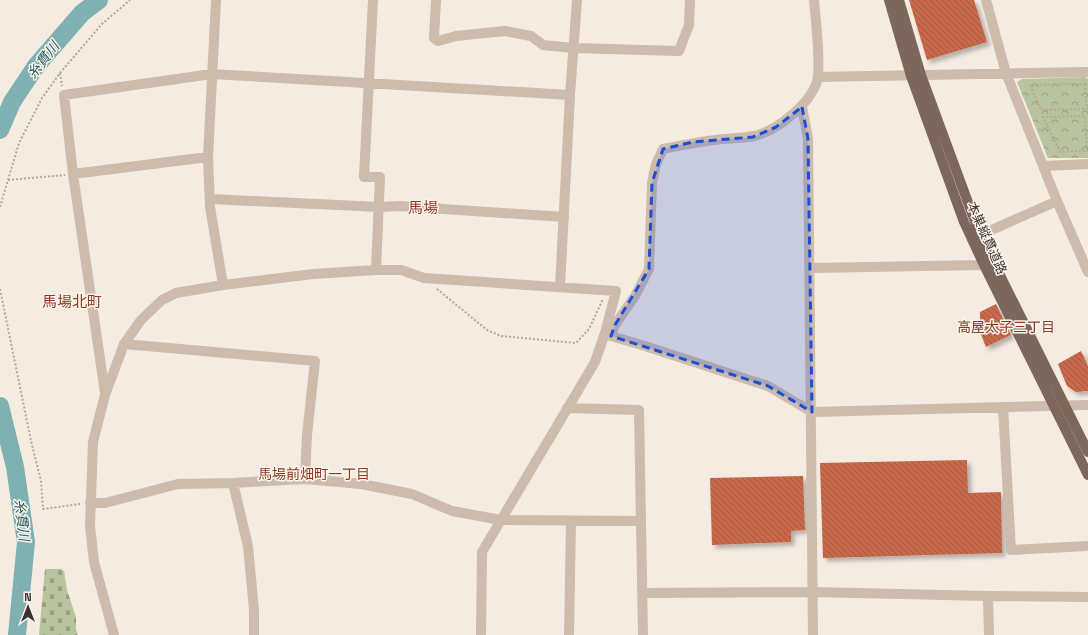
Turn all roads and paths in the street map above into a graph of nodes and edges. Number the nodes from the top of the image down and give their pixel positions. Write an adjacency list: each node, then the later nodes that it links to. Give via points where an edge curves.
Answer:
1 (130, 0): 13 (path, via 102,24)
2 (216, 0): 15 (street)
3 (373, 0): 18 (street)
4 (436, 0): 11 (street, via 434,38 438,42 456,36 505,31 531,36 543,45)
5 (577, 0): 11 (street)
6 (690, 0): 11 (street, via 689,26 679,51)
7 (814, 0): 17 (street)
8 (889, 0): 16 (main road, 本巣縦貫道路)
9 (898, 0): 16 (main road, 本巣縦貫道路)
10 (986, 0): 14 (street)
11 (573, 48): 20 (street)
12 (1088, 72): 14 (street)
13 (60, 73): 19 (path); 32 (path, via 42,98 19,142)
14 (1006, 73): 16 (street); 27 (street)
15 (212, 74): 18 (street); 19 (street); 28 (street)
16 (916, 75): 17 (street); 38 (main road, 本巣縦貫道路); 39 (main road, 本巣縦貫道路, via 964,222)
17 (818, 77): 21 (street, via 814,90)
18 (369, 83): 20 (street); 36 (street, via 364,177 380,177)
19 (64, 95): 31 (street)
20 (570, 95): 37 (street)
21 (802, 106): 40 (street, via 808,139); 48 (street, via 776,127 758,135 693,142 663,149 652,182 649,269 635,296)
22 (1082, 109): 23 (path); 23 (path, via 1087,109 1085,84 1030,84 1041,110); 25 (path)
23 (1049, 110): 24 (path)
24 (1052, 116): 25 (path); 26 (path, via 1043,117)
25 (1081, 116): 26 (path, via 1085,116 1087,151 1060,152)
26 (1048, 127): 27 (path)
27 (1030, 134): 30 (street)
28 (208, 157): 31 (street); 33 (street)
29 (1088, 164): 30 (street)
30 (1043, 166): 34 (street)
31 (73, 174): 32 (path); 50 (street)
32 (8, 180): 35 (path)
33 (210, 199): 36 (street); 44 (street)
34 (1057, 201): 38 (street); 42 (street)
35 (0, 207)
36 (379, 207): 37 (street, via 399,206); 41 (street)
37 (564, 217): 45 (street)
38 (980, 235): 39 (main road, 本巣縦貫道路)
39 (988, 263): 40 (street); 51 (main road, 本巣縦貫道路); 53 (main road, 本巣縦貫道路)
40 (810, 268): 56 (street)
41 (376, 270): 43 (street, via 401,270); 44 (street, via 313,274)
42 (1088, 272)
43 (424, 278): 45 (street); 47 (path, via 487,330 501,336 576,343 589,329)
44 (223, 285): 49 (street, via 176,293 162,300 141,320)
45 (560, 287): 47 (street)
46 (0, 289): 61 (path, via 41,481 43,508)
47 (607, 290): 48 (street, via 616,291)
48 (608, 335): 55 (street); 56 (street, via 768,386)
49 (124, 344): 50 (street); 59 (street, via 315,361)
50 (105, 395): 61 (street, via 93,442)
51 (1064, 405): 52 (street); 53 (street); 57 (main road, 本巣縦貫道路)
52 (1088, 405)
53 (1053, 406): 54 (street); 58 (main road, 本巣縦貫道路)
54 (1003, 407): 56 (street); 65 (street, via 1011,550)
55 (567, 408): 62 (street); 63 (street, via 639,410)
56 (812, 412): 66 (street)
57 (1088, 452)
58 (1088, 475)
59 (305, 479): 60 (street); 62 (street, via 361,484 412,494 452,511)
60 (233, 483): 61 (street, via 178,484 105,502); 71 (street, via 248,546)
61 (90, 503): 70 (street, via 94,562)
62 (501, 520): 64 (street); 72 (street, via 482,552)
63 (641, 521): 64 (street); 67 (street)
64 (571, 522): 73 (street)
65 (1088, 546)
66 (813, 592): 67 (street); 68 (street); 75 (street)
67 (643, 593): 74 (street)
68 (988, 596): 69 (street); 76 (street)
69 (1088, 597)
70 (114, 635)
71 (254, 635)
72 (481, 635)
73 (569, 635)
74 (643, 635)
75 (813, 635)
76 (989, 635)

